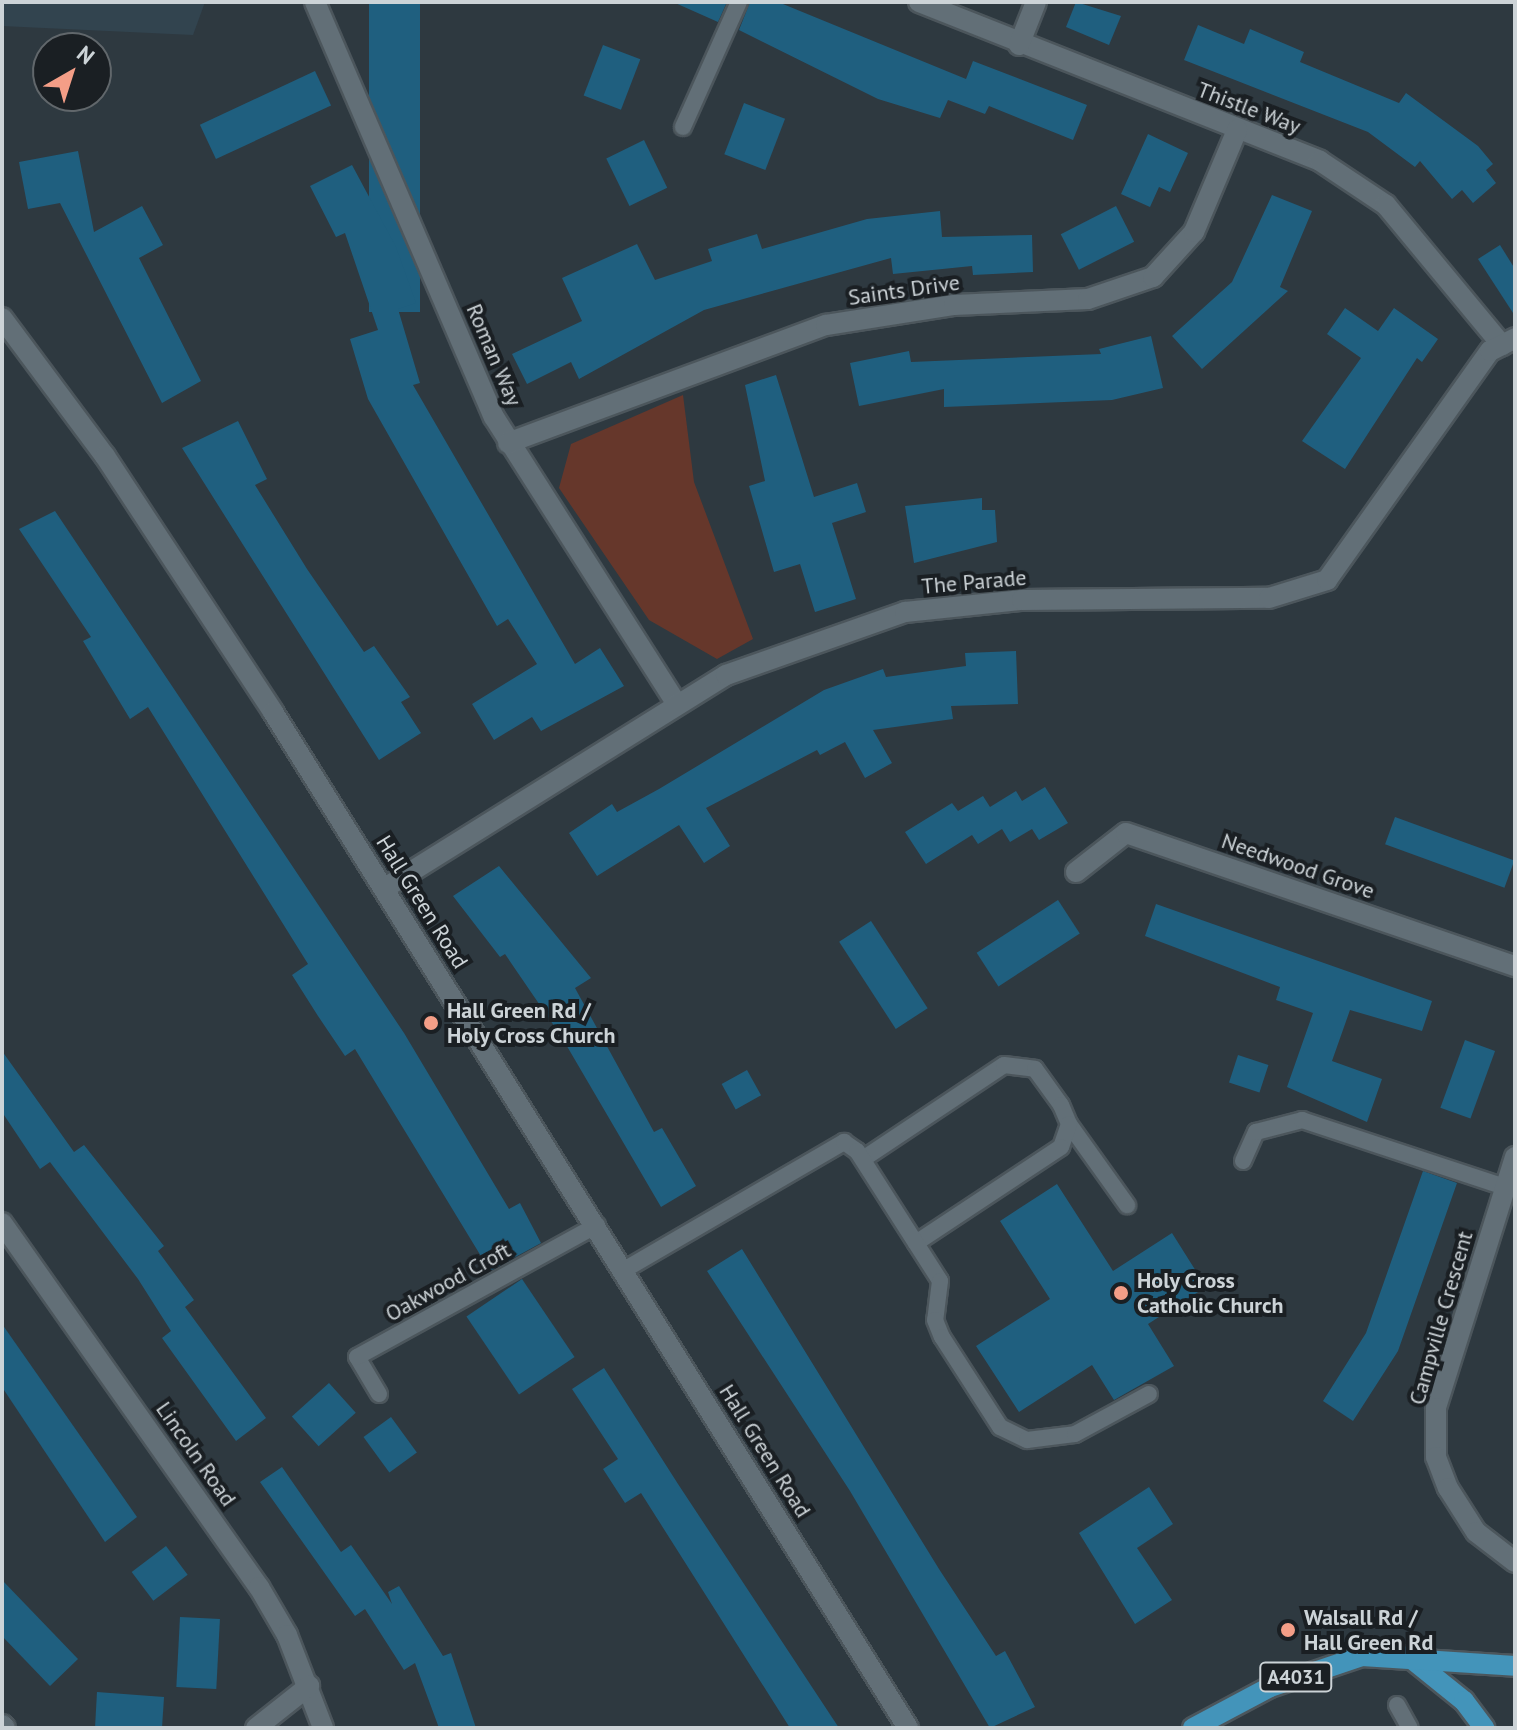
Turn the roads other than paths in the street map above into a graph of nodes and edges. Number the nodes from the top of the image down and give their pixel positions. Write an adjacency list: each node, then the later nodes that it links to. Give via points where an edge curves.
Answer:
1 (315, 2): 10 (street, Roman Way)
2 (739, 2): 6 (lane)
3 (919, 2): 5 (street, Thistle Way)
4 (1036, 2): 5 (street)
5 (1019, 45): 7 (street, Thistle Way)
6 (683, 127)
7 (1237, 130): 9 (street, Thistle Way, via 1320,161 1386,205); 10 (street, Saints Drive, via 1194,232 1153,277 1088,299 954,305 826,325)
8 (2, 318): 13 (street, Hall Green Road, via 105,456)
9 (1508, 342): 11 (street, The Parade, via 1490,351 1327,580 1269,598 1022,600 905,612 726,675)
10 (508, 443): 11 (street, Roman Way)
11 (676, 703): 13 (street, The Parade)
12 (1076, 872): 14 (street, Needwood Grove, via 1126,833)
13 (385, 888): 22 (street, Hall Green Road)
14 (1515, 966)
15 (1069, 1124): 17 (lane, via 1035,1069 1019,1062 1004,1065); 20 (lane); 23 (lane, via 1061,1147)
16 (1515, 1157): 19 (street, Campville Crescent)
17 (863, 1159): 23 (lane); 24 (lane, via 835,1142)
18 (1243, 1161): 19 (lane, via 1256,1132 1302,1120)
19 (1505, 1187): 27 (street, Campville Crescent, via 1436,1408 1436,1457 1476,1532)
20 (1127, 1205)
21 (2, 1223): 30 (street, Lincoln Road, via 259,1587)
22 (597, 1225): 24 (street, Hall Green Road); 25 (lane, Oakwood Croft, via 357,1357)
23 (916, 1243): 26 (lane, via 940,1281 935,1320 942,1337 1000,1427 1015,1438 1075,1434)
24 (624, 1270): 34 (street, Hall Green Road)
25 (379, 1394)
26 (1149, 1394)
27 (1515, 1562)
28 (1408, 1656): 29 (main road, A4031); 35 (main road, A4031, via 1329,1664); 37 (main road, via 1464,1701)
29 (1515, 1666)
30 (309, 1686): 32 (street); 33 (street, Lincoln Road)
31 (1397, 1705): 36 (lane)
32 (256, 1728)
33 (323, 1728)
34 (908, 1728)
35 (1193, 1728)
36 (1410, 1728)
37 (1484, 1728)

